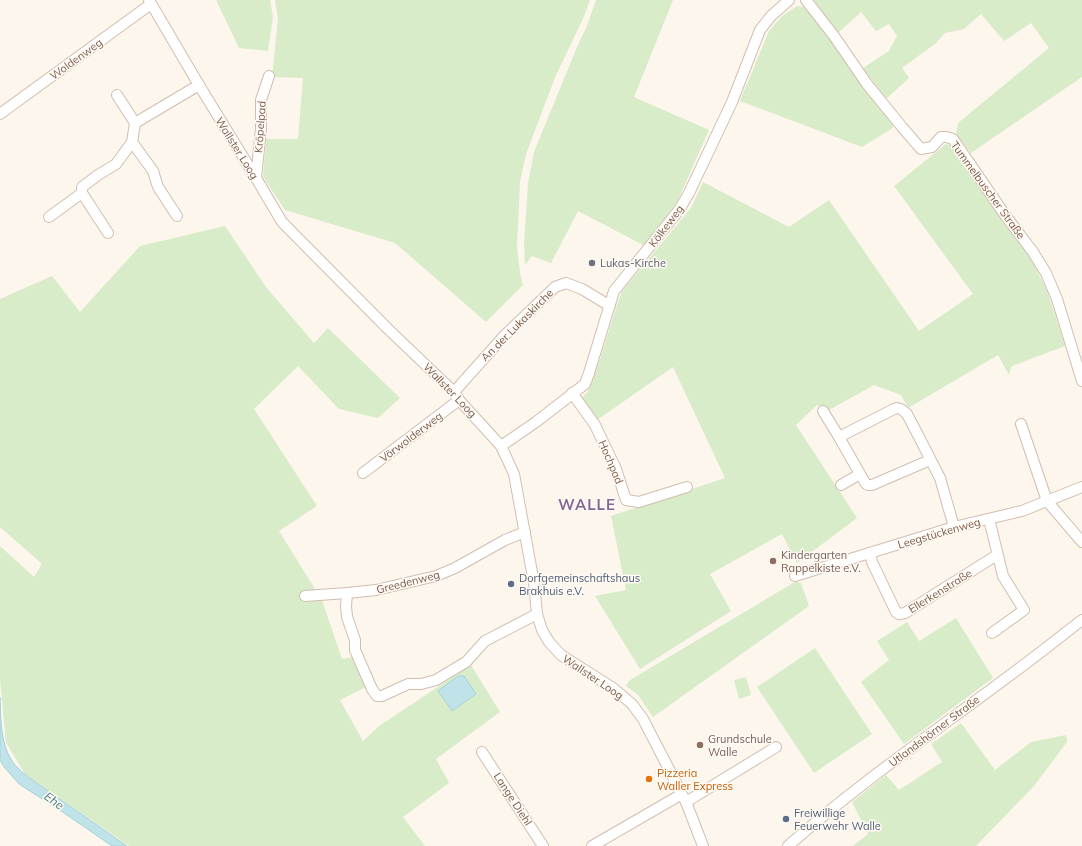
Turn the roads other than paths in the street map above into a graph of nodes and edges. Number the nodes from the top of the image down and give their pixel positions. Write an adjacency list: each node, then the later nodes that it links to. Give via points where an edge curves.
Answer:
1 (790, 0): 15 (street, Kölkeweg, via 771,16 760,30 732,102 680,210 614,291)
2 (806, 0): 16 (street, Tummelbuscher Straße, via 867,84 921,149 932,147 941,138 953,139 1046,273 1057,299)
3 (150, 2): 5 (street, Wallster Loog); 7 (street, Woldenweg)
4 (269, 76): 10 (street, Kröpelpad, via 261,100)
5 (199, 85): 8 (street); 10 (street, Wallster Loog)
6 (117, 96): 8 (street)
7 (0, 114)
8 (135, 123): 9 (street)
9 (132, 142): 11 (street, via 116,164 82,187); 12 (street, via 153,171 158,187)
10 (256, 178): 18 (street, Wallster Loog, via 282,222)
11 (82, 193): 13 (street); 14 (street)
12 (177, 216)
13 (49, 217)
14 (108, 233)
15 (610, 306): 17 (street, Kölkeweg, via 590,373 585,384); 18 (street, An der Lukaskirche, via 582,289 566,283 555,287 504,336)
16 (1082, 381)
17 (572, 393): 22 (street, Kölkeweg); 27 (street, Hochpad, via 595,426 616,469 626,500 640,502)
18 (457, 396): 22 (street, Wallster Loog); 24 (street, Vörwolderweg)
19 (823, 411): 21 (street)
20 (1021, 424): 29 (street)
21 (839, 437): 23 (street, via 898,408 907,414); 25 (street)
22 (501, 446): 32 (street, Wallster Loog, via 514,474)
23 (930, 460): 25 (street, via 872,485 867,485); 31 (street, via 940,478)
24 (363, 473)
25 (860, 474): 26 (street)
26 (841, 485)
27 (687, 487)
28 (1082, 487): 29 (street, Leegstückenweg)
29 (1048, 501): 30 (street, Leegstückenweg, via 1022,511); 33 (street)
30 (988, 519): 31 (street, Leegstückenweg); 35 (street)
31 (954, 528): 34 (street, Leegstückenweg)
32 (525, 532): 37 (street, Greedenweg, via 436,576 376,590); 39 (street, Wallster Loog)
33 (1082, 542)
34 (870, 553): 35 (street, Ellerkenstraße, via 896,612 900,614); 36 (street, Leegstückenweg)
35 (997, 555): 41 (street, via 1003,576 1024,610)
36 (795, 576)
37 (347, 593): 38 (street, Greedenweg); 39 (street, via 347,617 355,640 355,650 377,696 408,684 436,680 466,662 485,641)
38 (305, 596)
39 (537, 614): 44 (street, Wallster Loog, via 549,642 561,655 609,685 632,704 643,719)
40 (1082, 620): 48 (street, Utlandshörner Straße, via 873,777)
41 (992, 632)
42 (776, 747): 44 (street)
43 (482, 752): 45 (street, Lange Diehl)
44 (684, 798): 46 (street); 47 (street, Wallster Loog)
45 (544, 846)
46 (592, 846)
47 (703, 846)
48 (788, 846)

